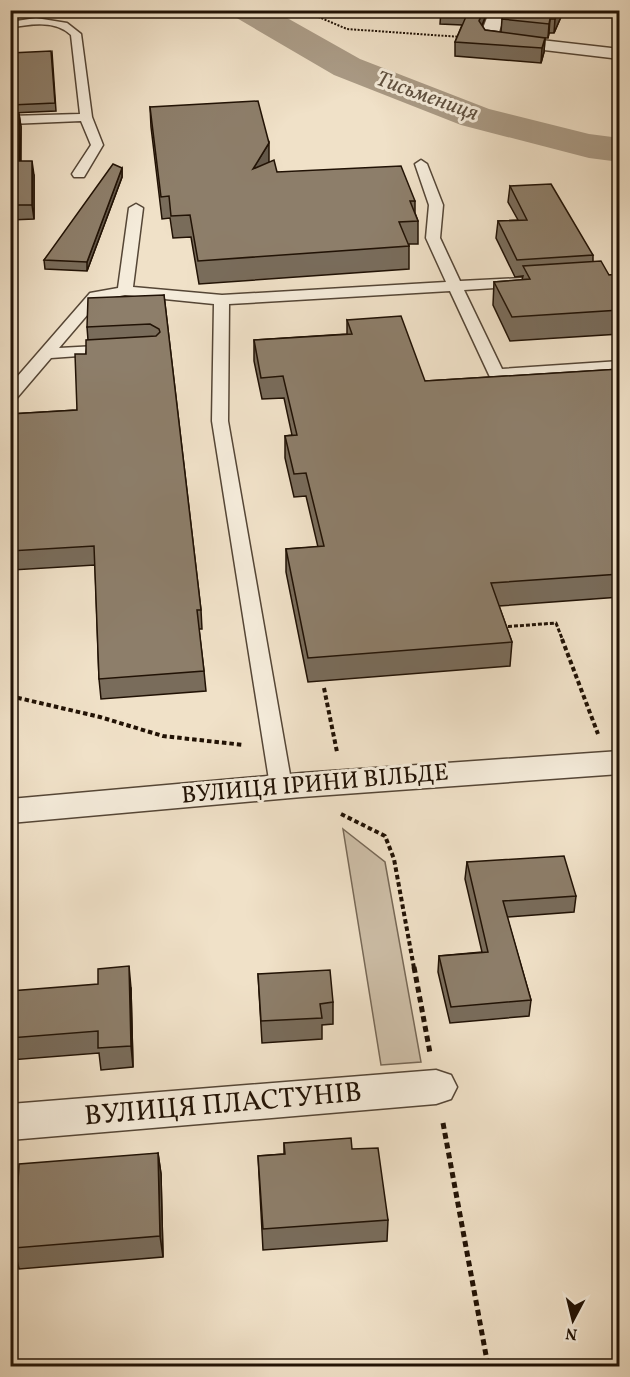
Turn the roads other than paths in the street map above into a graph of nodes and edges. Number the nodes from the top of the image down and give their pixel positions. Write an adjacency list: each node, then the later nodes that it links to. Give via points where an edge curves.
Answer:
1 (498, 10): 3 (street, via 489,36 492,39)
2 (10, 25): 4 (lane, via 52,23 74,31)
3 (620, 54)
4 (86, 117): 5 (lane); 7 (lane, via 97,145)
5 (10, 120)
6 (421, 164): 10 (lane, via 436,205 433,238)
7 (79, 174)
8 (136, 208): 11 (lane)
9 (537, 281): 10 (lane)
10 (455, 286): 12 (lane); 15 (lane, via 496,374)
11 (125, 291): 12 (lane); 14 (lane, via 95,296)
12 (222, 300): 18 (lane, via 220,421 273,749)
13 (128, 349): 14 (lane)
14 (47, 353): 16 (lane)
15 (620, 366)
16 (10, 396)
17 (614, 762): 18 (street, ВУЛИЦЯ ІРИНИ ВІЛЬДЕ)
18 (292, 786): 19 (street, ВУЛИЦЯ ІРИНИ ВІЛЬДЕ)
19 (10, 811)
20 (436, 1088): 21 (street, ВУЛИЦЯ ПЛАСТУНІВ)
21 (10, 1122)

